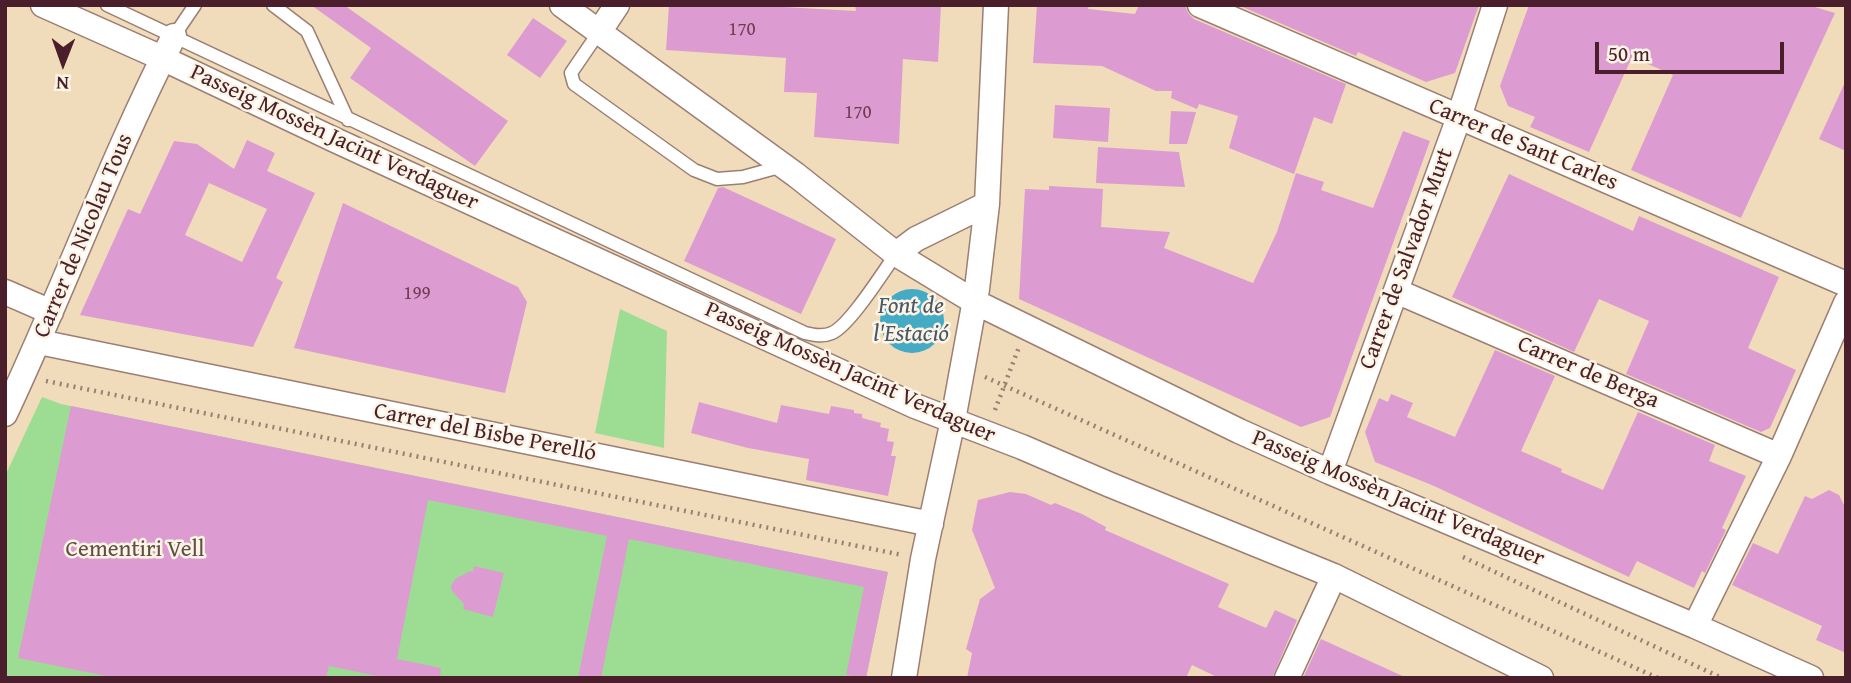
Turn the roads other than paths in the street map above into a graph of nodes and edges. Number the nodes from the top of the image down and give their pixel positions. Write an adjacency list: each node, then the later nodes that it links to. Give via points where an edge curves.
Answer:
1 (43, 5): 12 (street, Passeig Mossèn Jacint Verdaguer)
2 (107, 5): 11 (lane)
3 (195, 5): 11 (lane)
4 (273, 5): 14 (lane, via 307,31)
5 (562, 5): 10 (street, Passeig Mossèn Jacint Verdaguer)
6 (617, 5): 10 (street)
7 (996, 5): 16 (street)
8 (1200, 5): 13 (street, Carrer de Sant Carles)
9 (1495, 5): 13 (street, Carrer de Salvador Murt)
10 (598, 32): 15 (street, Passeig Mossèn Jacint Verdaguer); 15 (lane, via 571,73 574,83 694,170 717,179)
11 (174, 36): 12 (street, Passeig Mossèn Jacint Verdaguer); 14 (lane, Passeig Mossèn Jacint Verdaguer)
12 (163, 58): 14 (street, Passeig Mossèn Jacint Verdaguer); 23 (street, Carrer de Nicolau Tous)
13 (1459, 117): 18 (street, Carrer de Sant Carles); 19 (street, Carrer de Salvador Murt)
14 (343, 131): 17 (lane, Passeig Mossèn Jacint Verdaguer, via 789,327 819,336 834,333 845,323); 26 (street, Passeig Mossèn Jacint Verdaguer, via 915,406)
15 (783, 166): 17 (street, Passeig Mossèn Jacint Verdaguer)
16 (987, 204): 17 (street, via 916,239); 21 (street)
17 (896, 254): 21 (street, Passeig Mossèn Jacint Verdaguer)
18 (1846, 284)
19 (1396, 291): 27 (street, Carrer de Berga); 28 (street, Carrer de Salvador Murt)
20 (5, 292): 23 (street)
21 (975, 302): 26 (street); 28 (street, Passeig Mossèn Jacint Verdaguer)
22 (1846, 303): 27 (street)
23 (51, 312): 24 (street, Carrer de Nicolau Tous)
24 (39, 342): 25 (street, Carrer de Nicolau Tous); 29 (street, Carrer del Bisbe Perelló)
25 (5, 414)
26 (953, 420): 29 (street); 30 (street, Passeig Mossèn Jacint Verdaguer)
27 (1779, 456): 31 (street)
28 (1330, 472): 31 (street, Passeig Mossèn Jacint Verdaguer)
29 (930, 524): 32 (street)
30 (1334, 576): 33 (street); 34 (street, Passeig Mossèn Jacint Verdaguer)
31 (1695, 626): 35 (street, Passeig Mossèn Jacint Verdaguer)
32 (904, 678)
33 (1287, 678)
34 (1541, 678)
35 (1811, 678)

